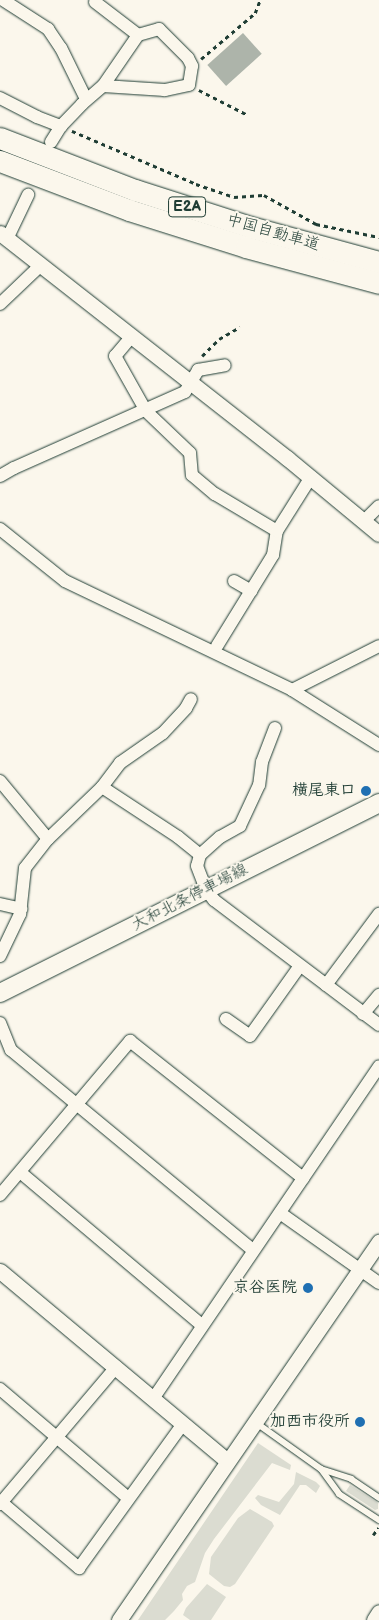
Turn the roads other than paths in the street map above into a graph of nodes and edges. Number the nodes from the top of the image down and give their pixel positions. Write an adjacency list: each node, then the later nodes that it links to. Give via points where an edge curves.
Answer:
1 (3, 0): 6 (street, via 48,29)
2 (95, 2): 3 (street)
3 (138, 35): 4 (street); 4 (street, via 159,28 188,58 192,66 189,85 165,90)
4 (103, 86): 6 (street)
5 (0, 98): 7 (street)
6 (86, 99): 7 (street)
7 (61, 126): 9 (street)
8 (0, 138): 13 (highway, 中国自動車道 / E2A, via 135,190 250,227)
9 (51, 142)
10 (0, 160): 15 (highway, 中国自動車道 / E2A, via 130,210 246,247)
11 (28, 195): 12 (street)
12 (4, 235): 14 (street)
13 (379, 262)
14 (41, 265): 16 (street); 17 (street)
15 (379, 283)
16 (0, 304)
17 (132, 336): 19 (street); 20 (street, via 115,356)
18 (225, 365): 19 (street)
19 (195, 376): 20 (street, via 185,392); 22 (street)
20 (146, 411): 21 (street); 26 (street, via 190,453 192,476 215,494)
21 (0, 476)
22 (311, 477): 24 (street); 26 (street)
23 (379, 506): 24 (street)
24 (364, 521): 27 (street)
25 (0, 530): 32 (street, via 65,581)
26 (277, 531): 29 (street, via 273,555)
27 (379, 534)
28 (234, 582): 29 (street)
29 (252, 590): 30 (street)
30 (218, 646)
31 (379, 646): 32 (street)
32 (292, 690): 35 (street)
33 (190, 699): 37 (street, via 172,724 120,763)
34 (275, 728): 40 (street, via 262,762 260,785 240,826 220,836)
35 (379, 745)
36 (0, 781): 39 (street)
37 (102, 787): 39 (street); 40 (street)
38 (379, 804): 41 (main road, 大和北条停車場線)
39 (48, 839): 43 (street, via 25,868)
40 (200, 855): 41 (street, via 197,866)
41 (206, 890): 46 (street, via 214,900); 48 (main road, 大和北条停車場線)
42 (0, 904): 43 (street)
43 (21, 909): 45 (street)
44 (379, 914): 47 (street)
45 (0, 956)
46 (299, 967): 47 (street); 51 (street, via 250,1036)
47 (326, 985): 50 (street)
48 (1, 990)
49 (379, 995): 50 (street)
50 (364, 1014): 53 (street)
51 (226, 1019)
52 (0, 1023): 55 (street, via 11,1050)
53 (379, 1025)
54 (379, 1067): 57 (street)
55 (77, 1106): 56 (street); 57 (street, via 130,1041); 61 (street)
56 (20, 1172): 58 (street); 65 (street)
57 (302, 1178): 59 (street)
58 (0, 1195)
59 (280, 1214): 61 (street); 62 (street)
60 (379, 1242): 62 (street)
61 (253, 1250): 65 (street)
62 (360, 1270): 64 (street); 69 (street)
63 (0, 1271): 66 (street)
64 (379, 1283)
65 (202, 1325): 68 (street)
66 (116, 1367): 68 (street); 71 (street)
67 (0, 1389): 71 (street)
68 (152, 1399): 70 (street)
69 (254, 1422): 72 (street); 73 (lane)
70 (182, 1425): 72 (street); 74 (street)
71 (56, 1437): 74 (street); 76 (street)
72 (227, 1461): 79 (street)
73 (322, 1469): 75 (lane, via 352,1479); 77 (lane, via 339,1494)
74 (128, 1498): 76 (street, via 79,1568)
75 (379, 1498)
76 (0, 1502)
77 (379, 1520)
78 (379, 1612): 80 (street)
79 (119, 1620)
80 (374, 1620)

